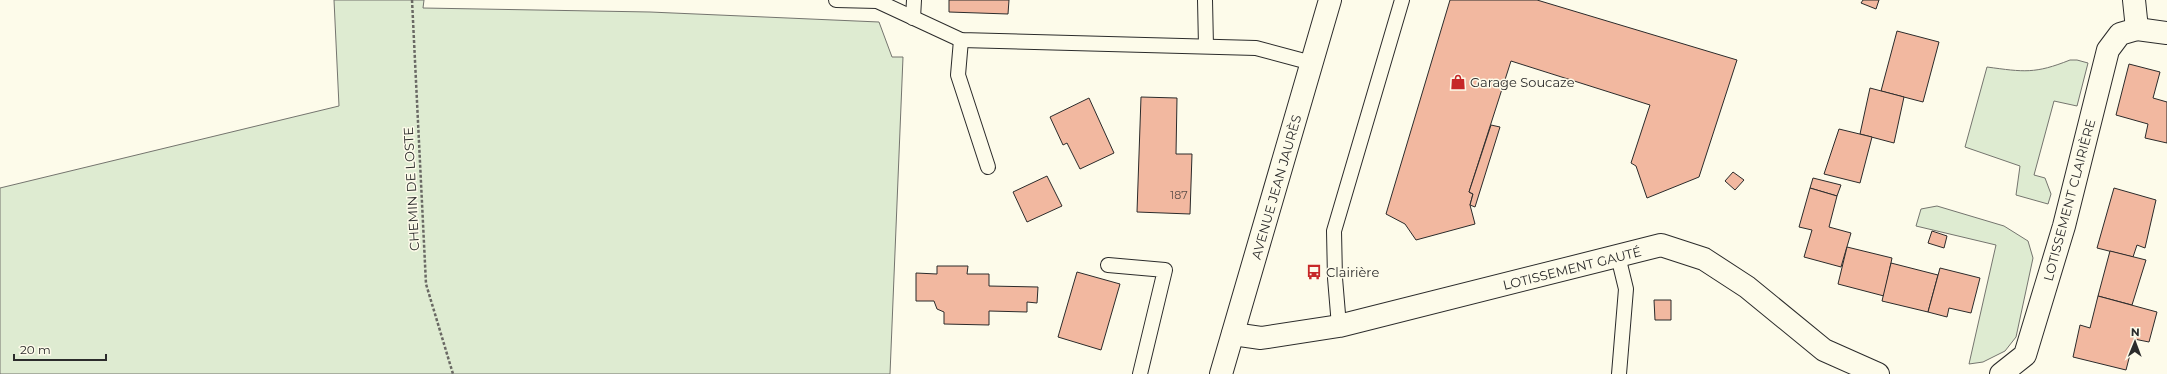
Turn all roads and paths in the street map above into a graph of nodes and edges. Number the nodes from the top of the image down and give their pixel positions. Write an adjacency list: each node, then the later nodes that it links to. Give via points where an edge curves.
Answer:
1 (412, 0): 20 (path, CHEMIN DE LOSTE, via 426,284)
2 (836, 0): 3 (lane)
3 (857, 0): 9 (lane, via 876,1)
4 (914, 0): 9 (lane)
5 (1205, 0): 13 (lane)
6 (1330, 0): 14 (street, AVENUE JEAN JAURÈS)
7 (1402, 0): 18 (lane, via 1334,231)
8 (2134, 0): 10 (street)
9 (913, 18): 12 (lane)
10 (2136, 29): 11 (street); 25 (street, LOTISSEMENT CLAIRIÈRE, via 2120,34 2108,50 2064,226 2026,355)
11 (2167, 33)
12 (961, 40): 13 (lane); 15 (lane, via 958,75)
13 (1206, 46): 14 (lane, via 1256,48)
14 (1312, 63): 19 (street, AVENUE JEAN JAURÈS)
15 (988, 167)
16 (1618, 256): 18 (street, LOTISSEMENT GAUTÉ); 23 (lane, via 1626,289); 24 (street, LOTISSEMENT GAUTÉ, via 1662,245 1704,259 1747,287 1824,350)
17 (1108, 265): 21 (lane, via 1165,270)
18 (1339, 326): 19 (street, LOTISSEMENT GAUTÉ, via 1261,338)
19 (1233, 334): 22 (street, AVENUE JEAN JAURÈS)
20 (453, 374)
21 (1140, 374)
22 (1221, 374)
23 (1619, 374)
24 (1878, 374)
25 (2001, 374)

